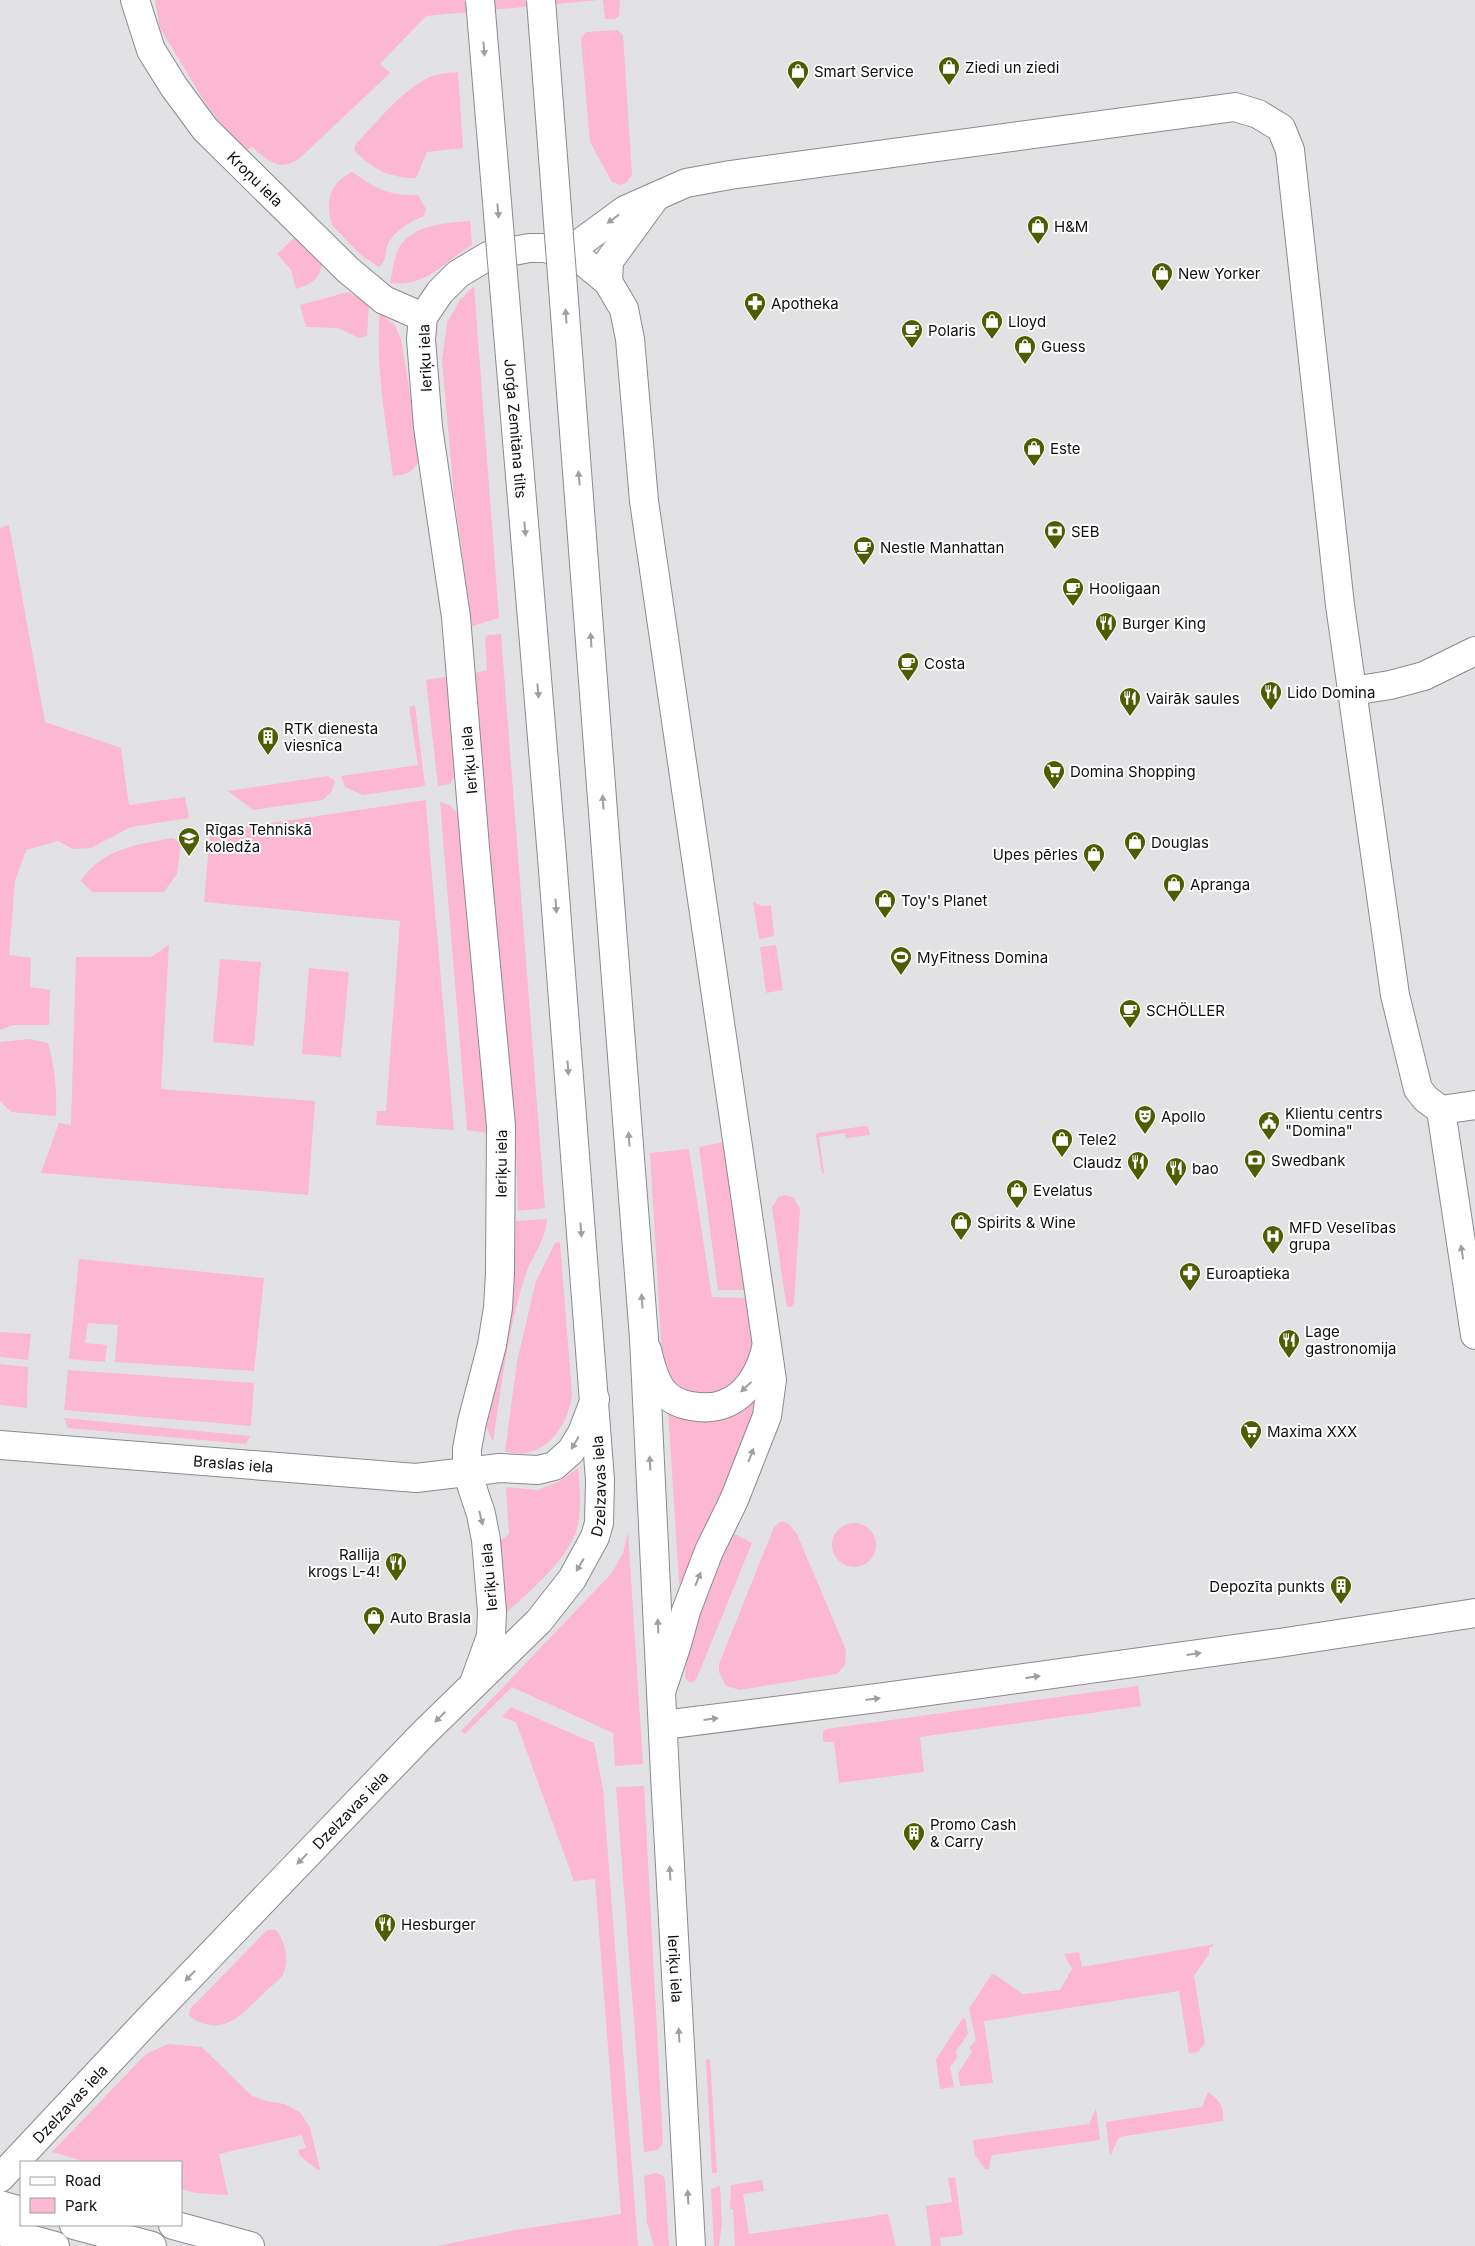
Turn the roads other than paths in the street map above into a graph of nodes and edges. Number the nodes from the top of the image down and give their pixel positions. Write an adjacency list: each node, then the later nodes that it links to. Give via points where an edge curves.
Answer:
1 (135, 0): 7 (street, Kroņu iela, via 151,50 205,129 348,270 384,300)
2 (480, 0): 15 (street, Jorģa Zemitāna tilts, one-way to 15, bridge)
3 (541, 0): 13 (street, Ieriķu iela, one-way to 3, bridge)
4 (656, 196): 5 (street, one-way to 5, via 625,210); 6 (street, via 609,261); 9 (street, via 686,183 730,175 1235,108 1258,114 1281,128 1290,150 1339,596)
5 (565, 254): 6 (street, Ieriķu iela, via 584,262); 7 (street, Ieriķu iela, via 545,248 529,248 488,256 458,274 440,292)
6 (608, 282): 14 (street, Ieriķu iela, via 624,309 630,339 645,511)
7 (423, 317): 17 (street, Ieriķu iela, via 421,339 428,427 456,617 500,1126 498,1308 472,1422)
8 (1475, 651): 9 (street, via 1424,676)
9 (1353, 691): 11 (street, via 1395,995 1418,1089)
10 (1475, 1105): 11 (street)
11 (1441, 1110): 12 (street, one-way to 11)
12 (1475, 1335)
13 (644, 1338): 14 (street, Ieriķu iela, one-way to 13, via 762,1366 753,1381 729,1404 703,1408 677,1404 661,1389); 20 (street, Ieriķu iela, one-way to 13)
14 (768, 1345): 20 (street, Ieriķu iela, one-way to 14, via 686,1610 767,1416 772,1380)
15 (595, 1399): 17 (street, Braslas iela, one-way to 17, via 571,1451 554,1466 538,1470 500,1468); 19 (street, Dzelzavas iela, one-way to 19, via 600,1506 595,1537 572,1579 539,1621)
16 (0, 1445): 17 (street, Braslas iela, via 416,1478)
17 (467, 1472): 19 (street, Ieriķu iela, one-way to 19, via 486,1540 492,1610 491,1636)
18 (1475, 1613): 21 (street, one-way to 18, via 895,1696)
19 (474, 1683): 22 (street, Dzelzavas iela, one-way to 22, via 148,2020)
20 (661, 1692): 21 (street, Ieriķu iela)
21 (663, 1725): 33 (street, Ieriķu iela, one-way to 21)
22 (20, 2161)
23 (20, 2162): 24 (street, Dzelzavas iela, one-way to 24)
24 (6, 2177)
25 (0, 2205): 26 (street)
26 (20, 2211)
27 (78, 2226): 31 (street)
28 (177, 2226): 32 (street)
29 (0, 2232): 30 (street)
30 (55, 2246)
31 (152, 2246)
32 (250, 2246)
33 (691, 2246)

